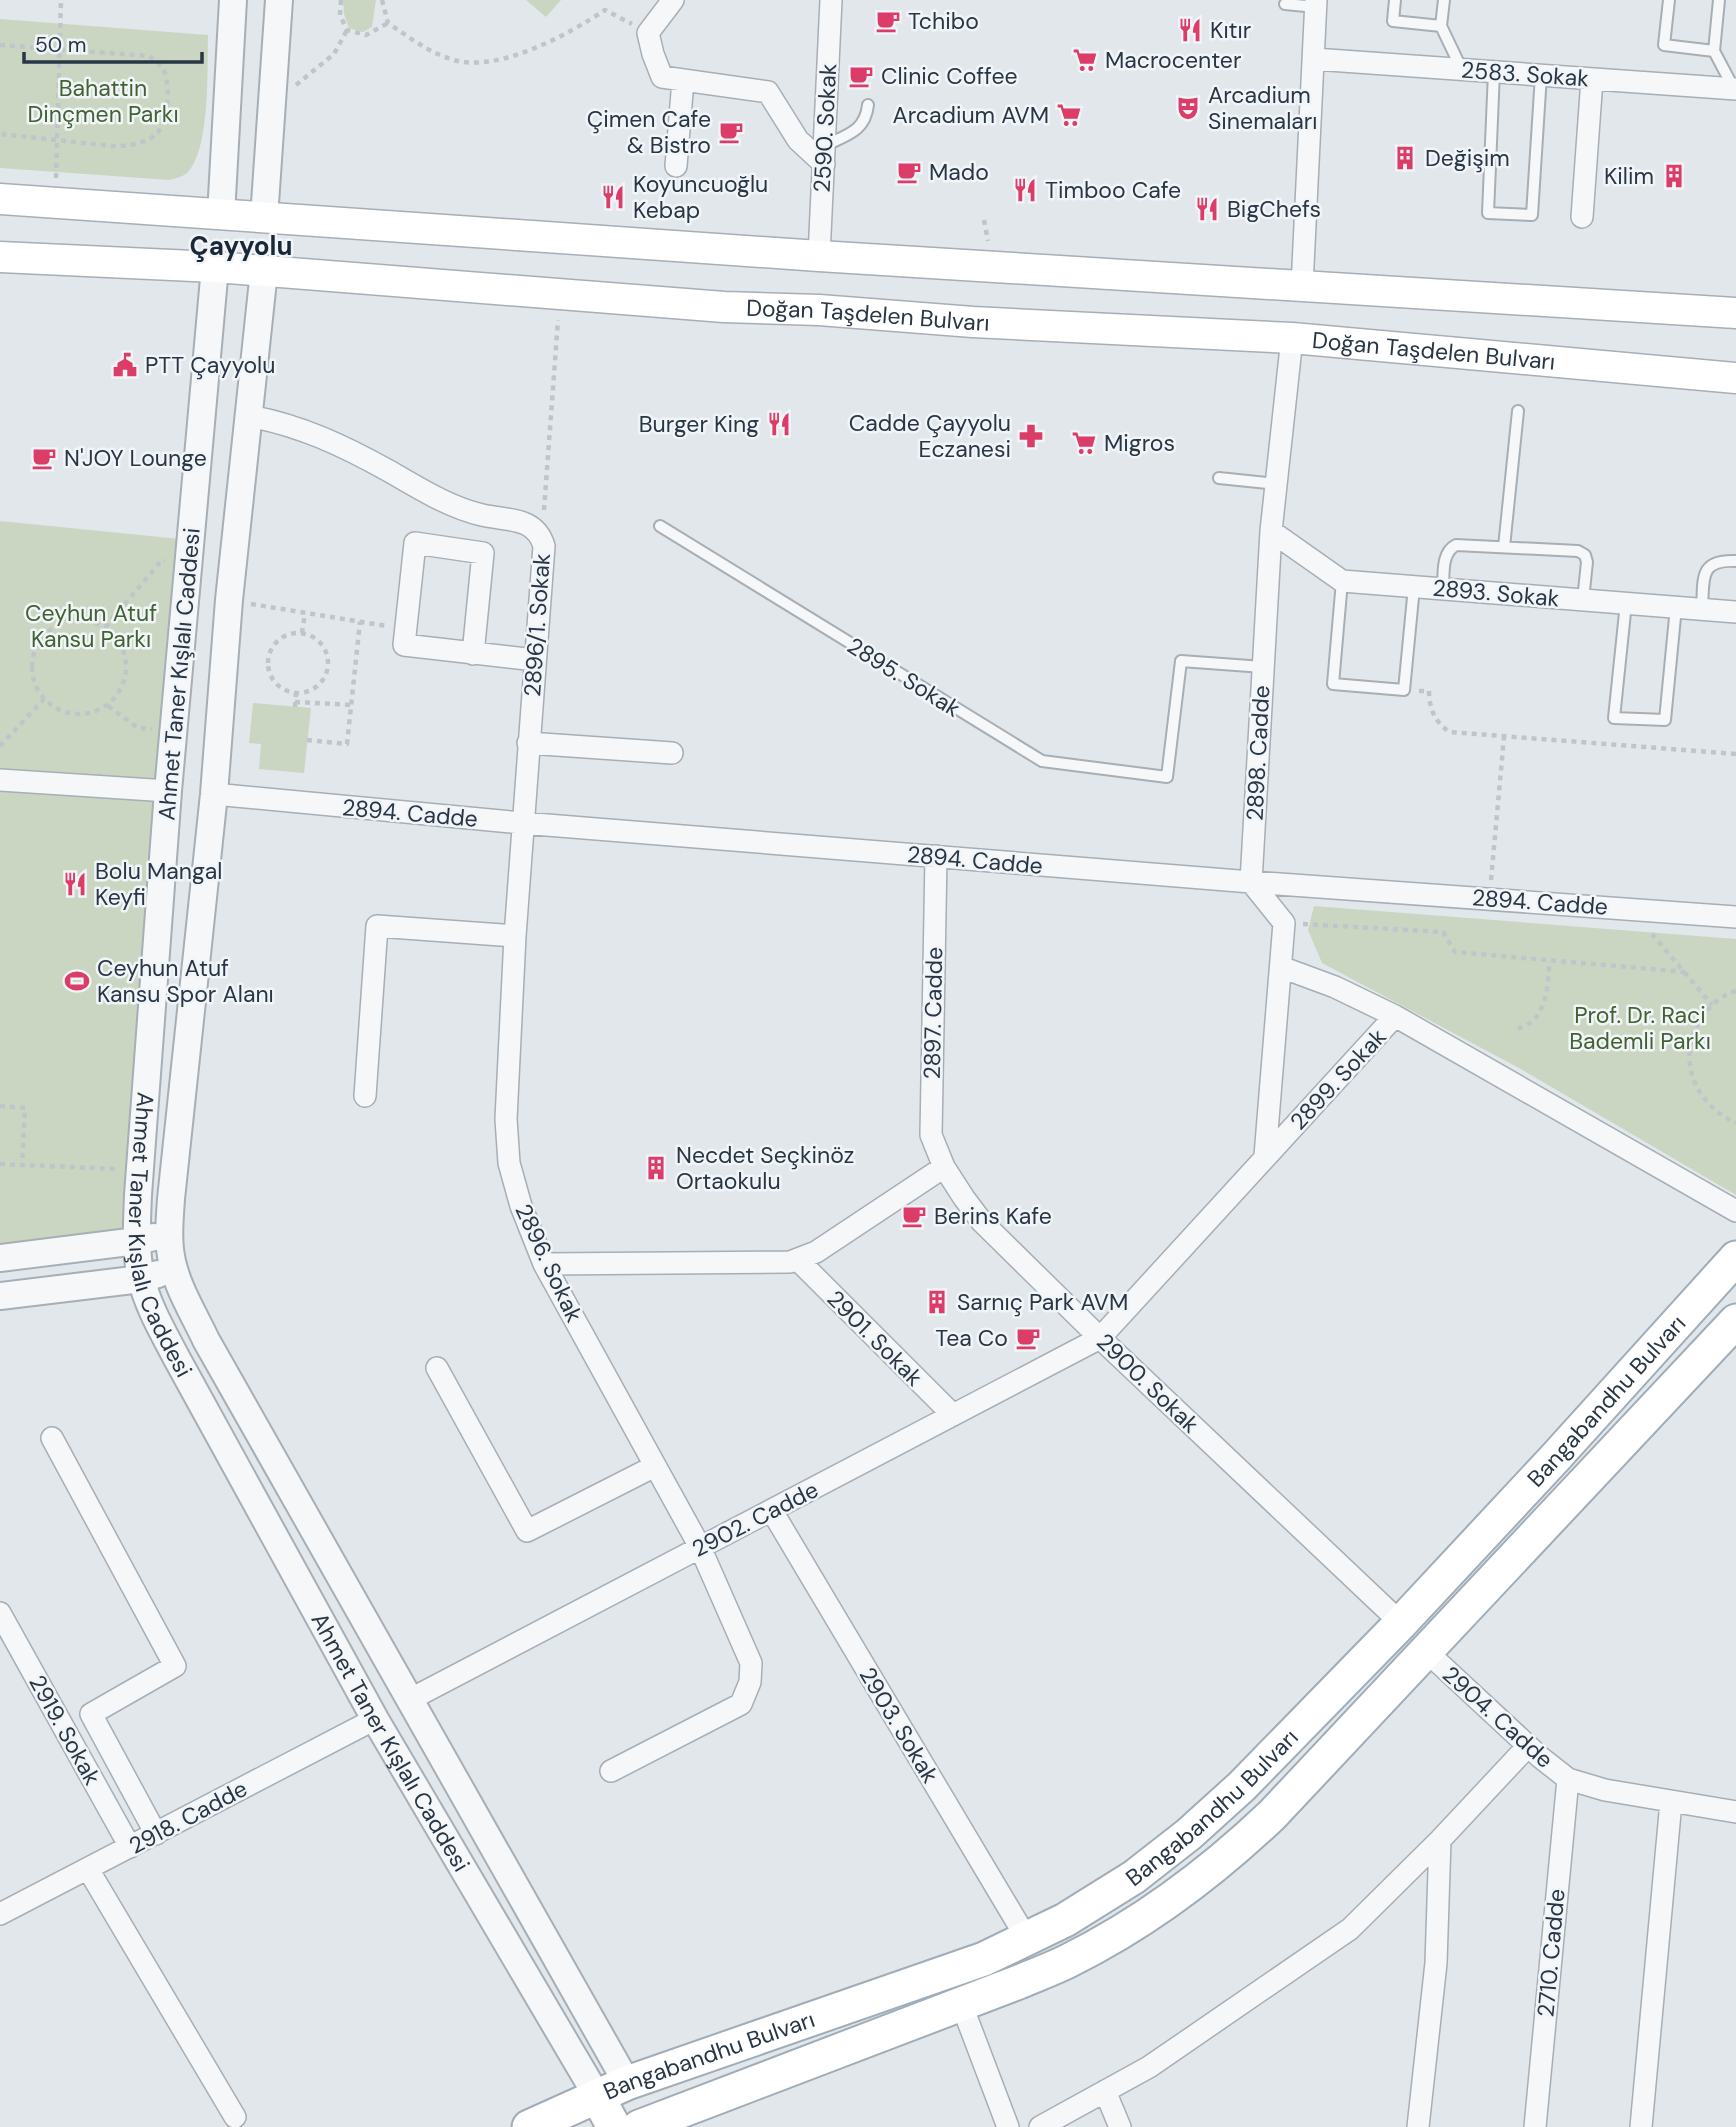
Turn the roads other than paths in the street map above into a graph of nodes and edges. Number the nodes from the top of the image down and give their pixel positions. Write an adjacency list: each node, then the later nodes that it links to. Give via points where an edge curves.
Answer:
1 (233, 0): 25 (street)
2 (251, 0): 9 (street)
3 (673, 0): 19 (street, via 648,33 662,77)
4 (831, 0): 22 (street, 2590. Sokak)
5 (1395, 0): 12 (lane, via 1394,22)
6 (1444, 0): 12 (lane)
7 (1669, 0): 13 (lane, via 1664,45)
8 (1719, 0): 13 (lane)
9 (279, 1): 27 (street)
10 (1284, 4): 11 (lane)
11 (1316, 4): 14 (street)
12 (1441, 26): 15 (lane)
13 (1714, 51): 20 (lane)
14 (1314, 59): 15 (street, 2583. Sokak); 32 (street)
15 (1462, 69): 16 (street, 2583. Sokak)
16 (1494, 72): 17 (street, 2583. Sokak); 17 (lane, via 1488,213 1532,215)
17 (1541, 75): 18 (street, 2583. Sokak)
18 (1592, 79): 20 (street, 2583. Sokak); 26 (street)
19 (683, 80): 22 (street, via 768,92 798,139); 23 (street)
20 (1735, 89)
21 (868, 105): 22 (lane, via 862,125)
22 (824, 155): 28 (street, 2590. Sokak)
23 (676, 166)
24 (0, 200): 25 (main road)
25 (221, 215): 27 (main road)
26 (1581, 217)
27 (264, 218): 28 (main road)
28 (819, 256): 32 (main road)
29 (0, 257): 30 (main road, Doğan Taşdelen Bulvarı)
30 (215, 267): 31 (main road, Doğan Taşdelen Bulvarı); 58 (street, Ahmet Taner Kışlalı Caddesi)
31 (264, 271): 34 (main road, Doğan Taşdelen Bulvarı, via 724,307); 37 (street, Ahmet Taner Kışlalı Caddesi)
32 (1302, 286): 33 (main road)
33 (1736, 313)
34 (1292, 338): 35 (main road, Doğan Taşdelen Bulvarı); 39 (street, 2898. Cadde)
35 (1736, 378)
36 (1518, 411): 42 (lane)
37 (249, 416): 53 (street, 2896/1. Sokak, via 312,433 447,503 524,523 539,532 544,553); 59 (street, Ahmet Taner Kışlalı Caddesi)
38 (1219, 478): 39 (lane)
39 (1276, 484): 41 (street, 2898. Cadde)
40 (660, 526): 54 (lane, 2895. Sokak, via 1042,761 1167,777 1181,661)
41 (1271, 531): 44 (street); 54 (street, 2898. Cadde)
42 (1504, 547): 46 (lane, via 1450,548); 47 (lane, via 1581,552 1587,562)
43 (1736, 561): 50 (lane, via 1721,560 1709,566)
44 (1342, 581): 45 (street, 2893. Sokak); 45 (lane, via 1333,684 1404,690)
45 (1414, 587): 46 (street, 2893. Sokak)
46 (1443, 589): 47 (street, 2893. Sokak)
47 (1583, 600): 48 (street, 2893. Sokak)
48 (1626, 603): 49 (street, 2893. Sokak); 49 (lane, via 1614,718 1665,720)
49 (1676, 607): 50 (street, 2893. Sokak)
50 (1702, 609): 51 (street, 2893. Sokak)
51 (1736, 612)
52 (473, 654): 52 (street, via 404,645 415,544 483,553); 53 (street)
53 (535, 660): 55 (street, 2896/1. Sokak)
54 (1263, 667): 62 (street, 2898. Cadde)
55 (528, 743): 56 (street); 60 (street, 2896/1. Sokak)
56 (672, 754)
57 (0, 780): 58 (street)
58 (169, 792): 59 (street); 72 (street, Ahmet Taner Kışlalı Caddesi)
59 (214, 794): 60 (street, 2894. Cadde); 71 (street, Ahmet Taner Kışlalı Caddesi)
60 (522, 823): 61 (street, 2894. Cadde); 64 (street, 2896. Sokak)
61 (936, 856): 62 (street, 2894. Cadde); 69 (street, 2897. Cadde, via 931,1135)
62 (1251, 882): 63 (street, 2894. Cadde); 65 (street, via 1284,923)
63 (1736, 917)
64 (515, 936): 67 (street, via 377,926); 76 (street, 2896. Sokak, via 507,1141 514,1185)
65 (1281, 967): 66 (street); 68 (street)
66 (1395, 1016): 68 (street, 2899. Sokak); 70 (street, 2899. Sokak)
67 (365, 1096)
68 (1265, 1156): 81 (street, 2899. Sokak)
69 (944, 1167): 75 (street); 81 (street, 2900. Sokak, via 976,1215)
70 (1736, 1211)
71 (169, 1233): 72 (street); 77 (street, Ahmet Taner Kışlalı Caddesi)
72 (138, 1241): 73 (street); 78 (street, Ahmet Taner Kışlalı Caddesi)
73 (0, 1258)
74 (1736, 1258): 89 (main road, Bangabandhu Bulvarı)
75 (798, 1260): 76 (street, via 770,1264); 83 (street, 2901. Sokak)
76 (544, 1264): 85 (street, 2896. Sokak)
77 (174, 1268): 78 (street); 91 (street, Ahmet Taner Kışlalı Caddesi, via 206,1340)
78 (141, 1279): 79 (street); 92 (street, Ahmet Taner Kışlalı Caddesi, via 176,1357)
79 (0, 1296)
80 (1736, 1321): 90 (main road, Bangabandhu Bulvarı)
81 (1100, 1338): 83 (street, 2902. Cadde); 89 (street, 2900. Sokak)
82 (437, 1368): 85 (street, via 527,1531)
83 (953, 1415): 86 (street, 2902. Cadde)
84 (52, 1438): 98 (street, via 175,1666 91,1714)
85 (655, 1466): 87 (street, 2896. Sokak)
86 (772, 1511): 87 (street, 2902. Cadde); 103 (street, 2903. Sokak)
87 (699, 1547): 91 (street, 2902. Cadde); 94 (street, 2896. Sokak, via 751,1663 745,1699)
88 (0, 1612): 100 (street, 2919. Sokak)
89 (1401, 1623): 103 (main road, Bangabandhu Bulvarı, via 1242,1786 1170,1850 1102,1898)
90 (1427, 1652): 93 (street, 2904. Cadde); 104 (main road, Bangabandhu Bulvarı, via 1249,1837 1157,1909 1068,1961)
91 (409, 1700): 92 (street); 105 (street, Ahmet Taner Kışlalı Caddesi)
92 (375, 1719): 98 (street, 2918. Cadde); 107 (street, Ahmet Taner Kışlalı Caddesi)
93 (1528, 1746): 95 (street, 2904. Cadde); 99 (street)
94 (611, 1771)
95 (1568, 1779): 96 (street, 2904. Cadde); 116 (street, 2710. Cadde)
96 (1671, 1802): 97 (street, 2904. Cadde); 117 (street)
97 (1736, 1812)
98 (156, 1834): 100 (street, 2918. Cadde)
99 (1440, 1840): 106 (street, via 1350,1929 1149,2067); 115 (street, via 1436,1963)
100 (130, 1847): 101 (street, 2918. Cadde)
101 (88, 1869): 102 (street, 2918. Cadde); 108 (street)
102 (0, 1914)
103 (1027, 1940): 105 (main road, Bangabandhu Bulvarı, via 954,1970)
104 (961, 2003): 109 (main road, Bangabandhu Bulvarı); 110 (street)
105 (627, 2083): 107 (main road, Bangabandhu Bulvarı); 109 (main road)
106 (1105, 2091): 113 (street); 114 (street)
107 (597, 2096): 111 (main road, Bangabandhu Bulvarı); 112 (main road)
108 (235, 2117)
109 (643, 2125)
110 (1003, 2125)
111 (529, 2127)
112 (614, 2127)
113 (1040, 2127)
114 (1120, 2127)
115 (1418, 2127)
116 (1535, 2127)
117 (1641, 2127)

